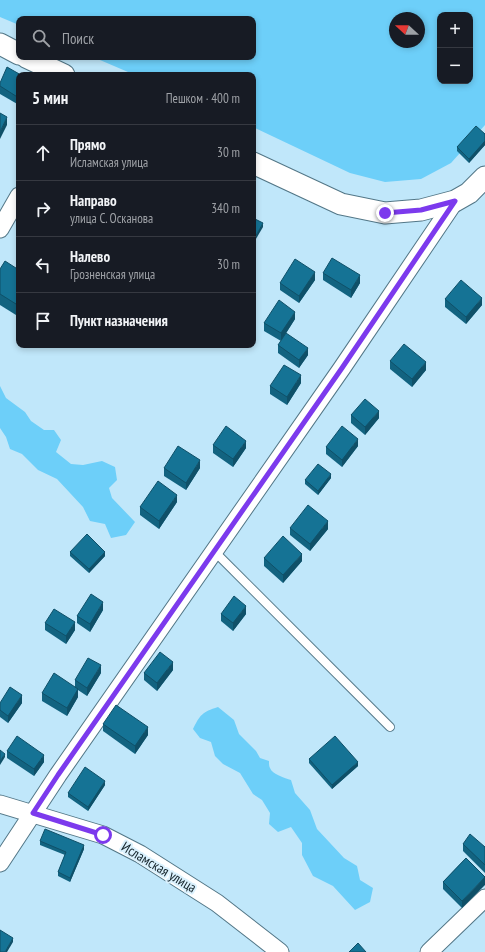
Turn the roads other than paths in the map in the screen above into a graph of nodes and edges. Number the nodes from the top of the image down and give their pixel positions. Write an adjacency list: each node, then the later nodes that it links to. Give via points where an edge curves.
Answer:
1 (0, 44): 2 (street)
2 (16, 52)
3 (32, 60): 4 (street)
4 (58, 72)
5 (256, 164): 8 (street, via 341,204 385,213 421,210)
6 (485, 177): 8 (street, via 469,193)
7 (16, 201): 9 (street)
8 (455, 201): 10 (street)
9 (0, 229)
10 (214, 551): 11 (lane); 13 (street)
11 (390, 727)
12 (0, 804): 13 (street, Исламская улица)
13 (33, 813): 14 (street); 16 (street, Исламская улица, via 103,835 140,854 217,903)
14 (0, 863)
15 (485, 898): 17 (street)
16 (280, 952)
17 (429, 952)

